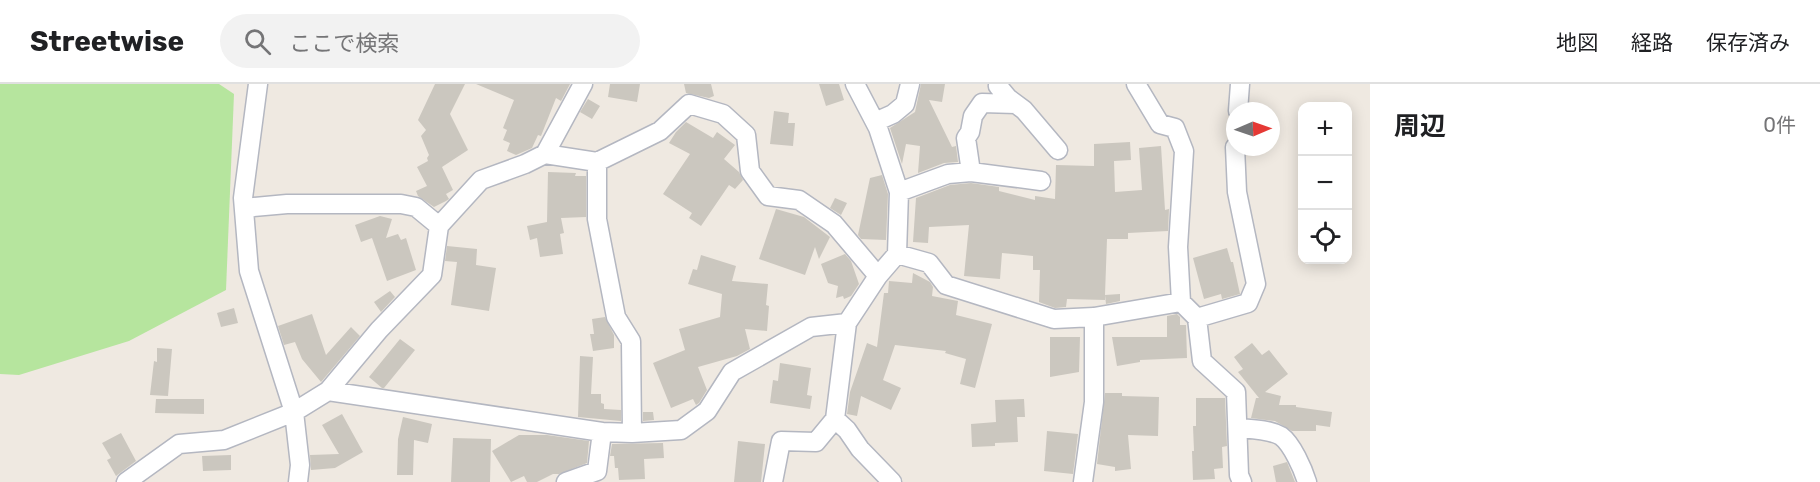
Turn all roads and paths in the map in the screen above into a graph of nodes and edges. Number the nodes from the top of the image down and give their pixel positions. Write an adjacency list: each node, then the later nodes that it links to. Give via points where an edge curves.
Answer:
1 (258, 84): 18 (street)
2 (583, 84): 12 (street)
3 (855, 84): 10 (street)
4 (910, 84): 10 (street, via 905,104)
5 (999, 84): 9 (street)
6 (1136, 84): 22 (street, via 1160,124 1175,128 1184,151 1178,248)
7 (1240, 84): 8 (street)
8 (1239, 102)
9 (1016, 104): 11 (street); 15 (street, via 982,103 973,116 966,138)
10 (875, 122): 17 (street)
11 (1058, 150)
12 (545, 154): 14 (street); 19 (street, via 481,180)
13 (1235, 156): 24 (street, via 1237,192 1256,284 1248,303)
14 (597, 162): 21 (street, via 660,131 689,104 723,114 746,135 750,171 768,196 799,200 834,224); 31 (street, via 597,219 616,316 631,341)
15 (971, 172): 16 (street); 17 (street, via 948,174)
16 (1041, 181)
17 (899, 192): 20 (street)
18 (243, 208): 19 (street, via 401,204 416,207); 27 (street, via 249,271)
19 (439, 226): 26 (street, via 432,275)
20 (897, 254): 21 (street); 23 (street, via 928,262 946,285 1054,319)
21 (878, 276): 25 (street)
22 (1180, 302): 23 (street); 24 (street)
23 (1094, 317): 37 (street, via 1094,402)
24 (1197, 318): 29 (street, via 1202,362 1236,392)
25 (847, 323): 28 (street); 31 (street, via 811,327 732,372 707,411 681,430)
26 (328, 391): 27 (street); 30 (street)
27 (294, 412): 32 (street, via 224,440 179,444); 33 (street)
28 (835, 419): 35 (street, via 816,442 781,441); 36 (street)
29 (1238, 428): 38 (street); 39 (street, via 1265,430 1282,437 1299,460)
30 (602, 432): 31 (street); 34 (street, via 597,471)
31 (632, 433)
32 (126, 482)
33 (298, 482)
34 (566, 482)
35 (774, 482)
36 (892, 482)
37 (1083, 482)
38 (1242, 482)
39 (1307, 482)

